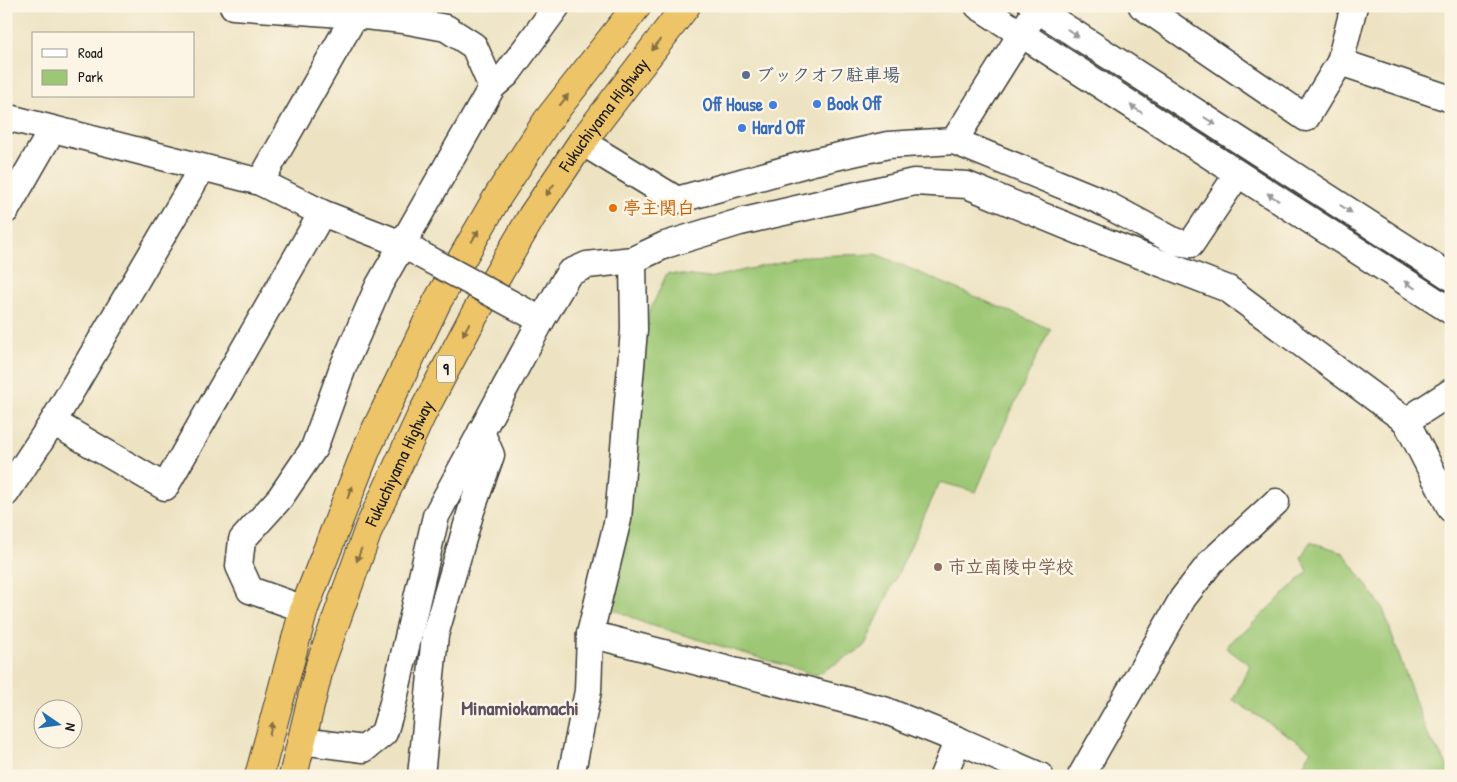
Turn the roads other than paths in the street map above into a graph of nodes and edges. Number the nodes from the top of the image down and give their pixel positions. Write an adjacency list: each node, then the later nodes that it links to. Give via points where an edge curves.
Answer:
1 (233, 6): 9 (street)
2 (557, 6): 12 (street, via 507,74)
3 (638, 6): 35 (highway, Fukuchiyama Highway / 9, one-way to 3, via 367,448 437,302 498,196 547,121)
4 (686, 6): 17 (highway, Fukuchiyama Highway / 9, one-way to 17)
5 (978, 6): 10 (street)
6 (1142, 6): 11 (street, via 1306,118)
7 (1354, 6): 11 (street)
8 (1034, 8): 10 (street); 25 (street, one-way to 25)
9 (355, 15): 12 (street, via 446,28 474,46); 20 (street)
10 (1021, 34): 16 (street); 19 (street, one-way to 10)
11 (1340, 62): 13 (street)
12 (492, 86): 23 (street)
13 (1451, 99)
14 (6, 117): 15 (street)
15 (52, 130): 18 (street); 21 (street)
16 (954, 141): 17 (street, via 888,145 677,200); 19 (street, via 1098,200 1176,242 1191,244)
17 (582, 142): 38 (highway, Fukuchiyama Highway / 9, one-way to 38, via 532,216 476,313 368,528 320,665)
18 (202, 168): 20 (street); 30 (street)
19 (1237, 175): 26 (street, one-way to 19)
20 (260, 182): 22 (street)
21 (6, 210)
22 (322, 213): 23 (street); 30 (street, via 165,486)
23 (411, 249): 27 (street, bridge); 35 (street, via 378,287 314,448 280,498 242,540 240,566 250,590)
24 (634, 260): 27 (street, via 587,265 569,273); 29 (street, via 665,245 740,222 914,182 967,185 1228,290); 36 (street, via 634,330 618,519)
25 (1451, 277)
26 (1451, 311)
27 (536, 317): 31 (street)
28 (1451, 392): 29 (street)
29 (1406, 421): 34 (street)
30 (53, 422): 32 (street)
31 (481, 432): 38 (street, via 436,516 384,733 364,749); 39 (street, via 491,455 470,511 435,634)
32 (6, 493)
33 (1276, 502): 45 (street, via 1211,562 1183,598)
34 (1451, 509)
35 (304, 609): 40 (highway, Fukuchiyama Highway / 9, one-way to 35)
36 (590, 634): 37 (street, via 884,710); 42 (street, via 588,691)
37 (958, 740): 43 (street); 44 (street)
38 (301, 741): 41 (highway, Fukuchiyama Highway / 9)
39 (425, 775)
40 (258, 776)
41 (293, 776)
42 (571, 776)
43 (942, 776)
44 (1040, 776)
45 (1082, 776)

